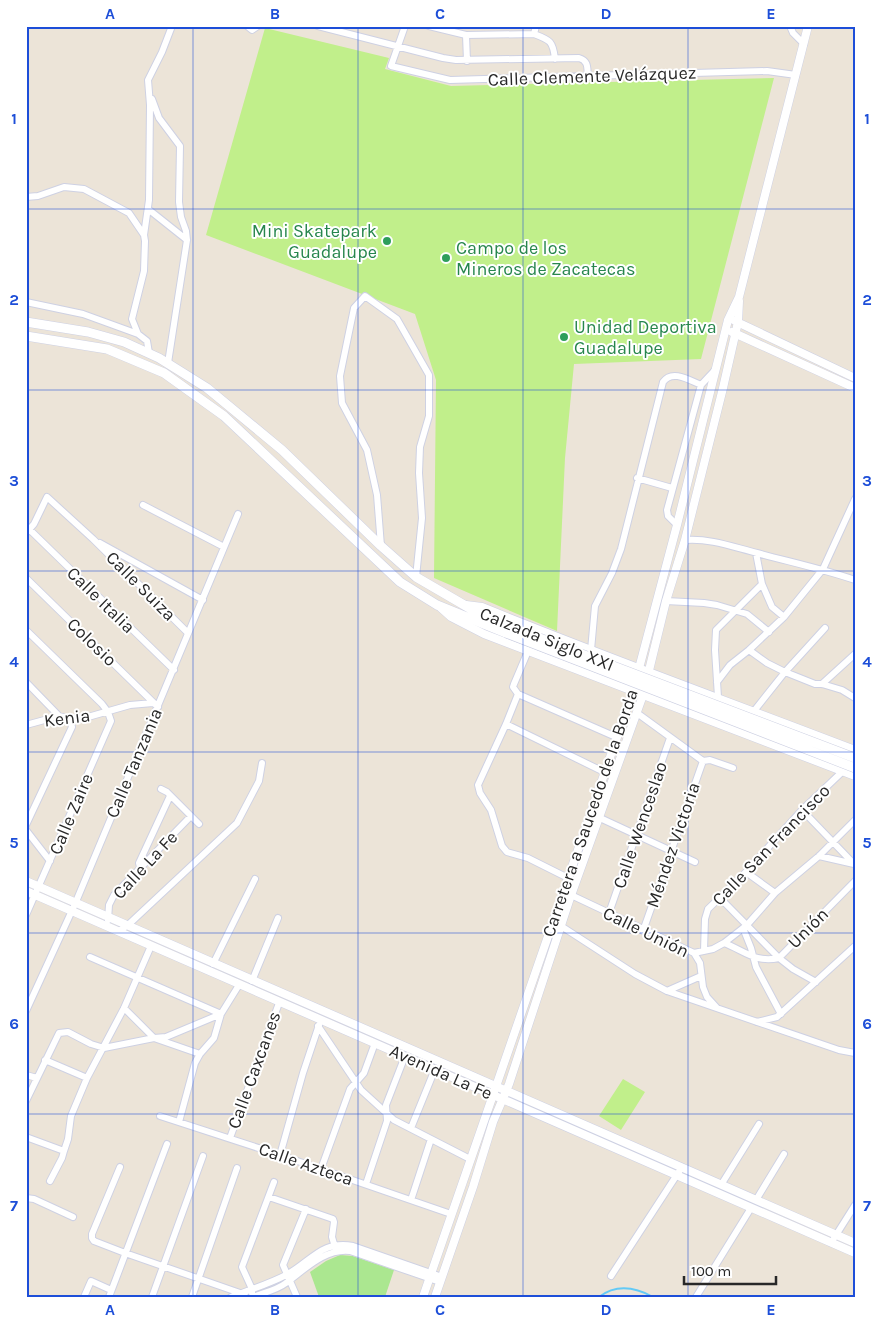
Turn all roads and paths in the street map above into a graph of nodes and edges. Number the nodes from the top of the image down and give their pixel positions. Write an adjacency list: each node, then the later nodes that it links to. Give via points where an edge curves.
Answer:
1 (172, 26): 19 (street)
2 (247, 26): 3 (street, via 252,30)
3 (258, 26)
4 (318, 26): 14 (street)
5 (405, 26): 14 (street)
6 (429, 26): 12 (street)
7 (536, 26): 11 (street)
8 (790, 26): 13 (street)
9 (808, 26): 13 (street)
10 (490, 30): 11 (street); 12 (street)
11 (534, 34): 15 (street, via 549,39)
12 (466, 35): 16 (street)
13 (804, 44): 17 (street)
14 (398, 47): 16 (street); 18 (street, Calle Clemente Velázquez, via 391,66 450,80)
15 (555, 58): 16 (street); 18 (street, via 585,60)
16 (467, 61)
17 (796, 75): 18 (street, Calle Clemente Velázquez, via 767,71); 24 (street)
18 (588, 77)
19 (148, 80): 21 (street); 23 (street, via 160,118 180,146 179,202)
20 (26, 197): 22 (street, via 64,187 84,189 129,213)
21 (148, 209): 22 (street); 23 (street)
22 (144, 235): 31 (street, via 144,271 132,319)
23 (187, 240): 34 (street)
24 (739, 297): 26 (street, Carretera a Saucedo de la Borda); 28 (street, Carretera a Saucedo de la Borda)
25 (26, 302): 31 (street, via 83,314)
26 (728, 320): 28 (street); 29 (street, Carretera a Saucedo de la Borda)
27 (26, 322): 33 (main road, Calzada Siglo XXI, via 88,332)
28 (738, 322): 30 (street, Carretera a Saucedo de la Borda); 36 (street)
29 (726, 330): 30 (street); 35 (street, Carretera a Saucedo de la Borda)
30 (736, 332): 38 (street); 47 (street, Carretera a Saucedo de la Borda)
31 (138, 334): 33 (street, via 147,341)
32 (26, 336): 58 (main road, Calzada Siglo XXI, via 107,350 164,373 224,416 400,582)
33 (149, 353): 34 (main road, Calzada Siglo XXI)
34 (168, 363): 48 (main road, Calzada Siglo XXI, via 207,388 282,450)
35 (715, 370): 37 (street); 44 (street, Carretera a Saucedo de la Borda)
36 (855, 378)
37 (701, 385): 39 (street, via 672,375 666,377); 40 (street)
38 (855, 388)
39 (637, 478): 40 (street); 67 (street, via 621,548 595,606)
40 (672, 488): 44 (street, via 667,510 668,516)
41 (855, 499): 51 (street)
42 (143, 505): 49 (street)
43 (238, 514): 49 (street, Calle Tanzania)
44 (677, 524): 72 (street, Carretera a Saucedo de la Borda)
45 (28, 531): 46 (street, Calle Suiza, via 47,497); 73 (street, Calle Italia)
46 (93, 539): 56 (street, Calle Suiza); 66 (street, Calle Suiza)
47 (685, 540): 50 (street, via 698,539); 57 (street, Carretera a Saucedo de la Borda)
48 (381, 546): 52 (main road, Calzada Siglo XXI); 52 (street, via 377,495 367,450 342,403 340,376 354,308 365,296 397,319 429,375 429,416 420,447 422,518)
49 (224, 547): 56 (street, Calle Tanzania)
50 (756, 553): 51 (street); 55 (street)
51 (823, 569): 54 (street); 61 (street)
52 (416, 577): 59 (main road, Calzada Siglo XXI)
53 (26, 578): 87 (street, Colosio)
54 (855, 580)
55 (762, 584): 60 (street); 61 (street, via 772,607)
56 (202, 600): 66 (street, Calle Tanzania)
57 (666, 602): 60 (street, via 704,603); 75 (street, Carretera a Saucedo de la Borda)
58 (437, 604): 64 (main road, Calzada Siglo XXI); 69 (street, Calzada Siglo XXI, via 451,617 470,627)
59 (466, 605): 64 (main road, Calzada Siglo XXI); 67 (street, via 482,607)
60 (736, 611): 65 (street, via 747,614); 79 (street, via 716,630)
61 (784, 617): 65 (street)
62 (825, 628): 74 (street)
63 (26, 630): 88 (street)
64 (507, 630): 99 (main road, Calzada Siglo XXI, bridge); 103 (main road, Calzada Siglo XXI, bridge)
65 (769, 632): 68 (street)
66 (188, 634): 73 (street, Calle Tanzania)
67 (591, 650): 71 (street)
68 (750, 650): 74 (street); 79 (street, via 730,665)
69 (528, 651): 76 (street, Calzada Siglo XXI); 82 (street, via 514,684)
70 (855, 654): 80 (street)
71 (614, 659): 72 (street); 76 (street, via 612,671)
72 (638, 669): 75 (street); 81 (street, Carretera a Saucedo de la Borda)
73 (174, 670): 87 (street, Calle Tanzania)
74 (785, 672): 80 (street); 90 (street)
75 (649, 673): 77 (street); 83 (street, Carretera a Saucedo de la Borda)
76 (602, 680): 81 (street, Calzada Siglo XXI)
77 (667, 680): 84 (street); 86 (street, via 661,686)
78 (26, 682): 91 (street)
79 (717, 682): 84 (street)
80 (822, 684): 85 (street)
81 (633, 691): 83 (street, Calzada Siglo XXI); 96 (street, Carretera a Saucedo de la Borda)
82 (518, 694): 93 (street); 96 (street)
83 (642, 694): 86 (street, Calzada Siglo XXI); 89 (street, Carretera a Saucedo de la Borda)
84 (718, 697): 90 (street)
85 (855, 698)
86 (662, 702): 105 (street, Calzada Siglo XXI)
87 (156, 705): 88 (street, Kenia, via 130,705); 135 (street, Calle Tanzania)
88 (108, 712): 92 (street, Kenia); 120 (street, Calle Zaire, via 111,721)
89 (637, 712): 97 (street); 111 (street, Carretera a Saucedo de la Borda)
90 (754, 712): 98 (street)
91 (59, 716): 92 (street, Kenia); 94 (street, Kenia)
92 (70, 719): 114 (street, via 72,727)
93 (506, 724): 104 (street); 125 (street, via 478,785 491,810 499,840 507,852 528,858)
94 (28, 725): 95 (street)
95 (26, 732)
96 (616, 737): 104 (street, Carretera a Saucedo de la Borda)
97 (670, 738): 100 (street); 116 (street, Calle Wenceslao)
98 (855, 750)
99 (855, 758)
100 (703, 760): 102 (street); 118 (street, Méndez Victoria)
101 (262, 763): 141 (street, via 259,781 237,823)
102 (733, 768)
103 (855, 768)
104 (604, 772): 125 (street, Carretera a Saucedo de la Borda)
105 (843, 772): 106 (street, Calzada Siglo XXI); 109 (street, Calle San Francisco)
106 (855, 776)
107 (160, 789): 108 (street)
108 (170, 796): 110 (street); 123 (street)
109 (802, 810): 117 (street); 124 (street, Calle San Francisco)
110 (191, 816): 113 (street); 123 (street, Calle La Fe)
111 (600, 818): 116 (street); 133 (street, Carretera a Saucedo de la Borda)
112 (855, 820): 117 (street)
113 (198, 824)
114 (26, 825)
115 (26, 830): 120 (street)
116 (637, 835): 118 (street); 136 (street, Calle Wenceslao)
117 (834, 841): 119 (street); 122 (street)
118 (670, 852): 121 (street); 144 (street, Méndez Victoria)
119 (819, 856): 122 (street); 131 (street)
120 (50, 862): 129 (street, Calle Zaire)
121 (694, 862)
122 (854, 864)
123 (140, 867): 138 (street, Calle La Fe, via 114,895 108,905)
124 (746, 872): 131 (street); 134 (street, Calle San Francisco)
125 (568, 878): 182 (street, Carretera a Saucedo de la Borda)
126 (255, 879): 154 (street)
127 (26, 881): 129 (street, Avenida La Fe)
128 (855, 881): 153 (street, Unión)
129 (39, 887): 132 (street, Calle Zaire); 135 (street, Avenida La Fe)
130 (26, 891): 132 (street, Avenida La Fe)
131 (775, 893): 143 (street)
132 (35, 895): 135 (street, Avenida La Fe); 137 (street, Calle Zaire)
133 (572, 895): 136 (street, Calle Unión); 142 (street, Carretera a Saucedo de la Borda)
134 (720, 898): 143 (street); 149 (street, Calle San Francisco, via 708,909 705,919)
135 (73, 907): 138 (street, Avenida La Fe); 140 (street, Avenida La Fe); 164 (street, Calle Tanzania)
136 (609, 913): 144 (street, Calle Unión)
137 (26, 915)
138 (108, 917): 140 (street, Calle La Fe); 141 (street, Avenida La Fe)
139 (278, 918): 157 (street)
140 (108, 926): 145 (street, Avenida La Fe)
141 (128, 926): 145 (street); 154 (street, Avenida La Fe)
142 (561, 926): 160 (street); 183 (street, Carretera a Saucedo de la Borda)
143 (745, 927): 146 (street); 152 (street); 153 (street)
144 (643, 930): 150 (street, Calle Unión)
145 (119, 931): 147 (street, Avenida La Fe)
146 (724, 943): 149 (street); 152 (street)
147 (151, 946): 156 (street); 159 (street, Avenida La Fe)
148 (855, 946): 158 (street)
149 (704, 952): 150 (street)
150 (694, 954): 155 (street, Calle Unión, via 700,963)
151 (90, 958): 156 (street)
152 (754, 958): 153 (street, Unión); 167 (street)
153 (779, 958): 158 (street)
154 (213, 964): 157 (street, Avenida La Fe)
155 (701, 976): 160 (street); 163 (street, Calle Unión, via 703,987)
156 (136, 979): 162 (street); 166 (street)
157 (252, 981): 165 (street, Avenida La Fe)
158 (816, 982): 167 (street)
159 (239, 985): 161 (street, Avenida La Fe); 166 (street)
160 (667, 991): 163 (street)
161 (279, 1003): 169 (street, Avenida La Fe); 192 (street, Calle Caxcanes)
162 (124, 1008): 170 (street); 172 (street)
163 (717, 1008): 168 (street)
164 (26, 1011)
165 (329, 1013): 169 (street); 182 (street, Avenida La Fe)
166 (221, 1014): 170 (street, via 166,1037); 174 (street, via 214,1038)
167 (781, 1014): 168 (street)
168 (757, 1022): 173 (street)
169 (320, 1023): 171 (street, Avenida La Fe); 181 (street); 197 (street, via 302,1073)
170 (154, 1038): 172 (street); 174 (street)
171 (375, 1043): 175 (street, Avenida La Fe); 181 (street, via 364,1073)
172 (104, 1048): 176 (street, via 68,1032 58,1033); 180 (street)
173 (855, 1053)
174 (200, 1054): 188 (street)
175 (405, 1056): 177 (street, Avenida La Fe); 186 (street, via 386,1106)
176 (45, 1060): 179 (street); 180 (street)
177 (435, 1069): 182 (street, Avenida La Fe); 190 (street)
178 (26, 1075): 179 (street)
179 (37, 1078): 185 (street)
180 (87, 1078): 195 (street, via 72,1116)
181 (356, 1081): 186 (street, via 361,1090); 203 (street)
182 (493, 1090): 183 (street, Avenida La Fe); 184 (street, Avenida La Fe); 199 (street, Carretera a Saucedo de la Borda)
183 (506, 1091): 184 (street, Carretera a Saucedo de la Borda); 201 (street, Avenida La Fe)
184 (502, 1099): 204 (street, Avenida La Fe); 229 (street, Carretera a Saucedo de la Borda)
185 (26, 1101)
186 (387, 1114): 190 (street); 207 (street)
187 (160, 1116): 188 (street, Calle Azteca)
188 (178, 1122): 192 (street, Calle Azteca)
189 (759, 1124): 208 (street)
190 (411, 1128): 193 (street)
191 (26, 1137): 195 (street)
192 (230, 1138): 197 (street, Calle Azteca)
193 (431, 1139): 199 (street); 211 (street)
194 (167, 1144): 222 (street)
195 (64, 1151): 205 (street)
196 (784, 1154): 212 (street)
197 (280, 1155): 203 (street, Calle Azteca)
198 (203, 1156): 224 (street)
199 (470, 1159): 216 (street, Carretera a Saucedo de la Borda)
200 (120, 1167): 222 (street, via 92,1238)
201 (682, 1167): 204 (street); 208 (street, Avenida La Fe)
202 (237, 1168): 228 (street)
203 (321, 1169): 207 (street, Calle Azteca)
204 (677, 1175): 214 (street, Avenida La Fe); 226 (street)
205 (50, 1181)
206 (274, 1182): 209 (street)
207 (366, 1184): 211 (street, Calle Azteca)
208 (721, 1185): 212 (street, Avenida La Fe)
209 (269, 1197): 215 (street); 230 (street, via 242,1267)
210 (26, 1198): 217 (street)
211 (410, 1200): 216 (street, Calle Azteca)
212 (756, 1200): 218 (street, Avenida La Fe)
213 (855, 1204): 218 (street)
214 (751, 1208): 219 (street, Avenida La Fe); 241 (street)
215 (306, 1209): 221 (street, via 332,1219); 227 (street, via 284,1260)
216 (451, 1214): 225 (street, Carretera a Saucedo de la Borda)
217 (73, 1217)
218 (835, 1234): 219 (street); 220 (street, Avenida La Fe)
219 (831, 1243): 223 (street, Avenida La Fe)
220 (855, 1243)
221 (335, 1248): 225 (street, via 352,1246); 227 (street)
222 (125, 1253): 224 (street); 231 (street)
223 (855, 1253)
224 (162, 1266): 228 (street); 234 (street)
225 (430, 1276): 229 (street); 239 (street, Carretera a Saucedo de la Borda)
226 (612, 1276)
227 (289, 1277): 230 (street); 237 (street, via 285,1284); 238 (street)
228 (198, 1279): 232 (street); 235 (street)
229 (441, 1279): 240 (street, Carretera a Saucedo de la Borda)
230 (252, 1289): 232 (street); 237 (street)
231 (110, 1293): 233 (street, via 91,1281)
232 (243, 1295): 236 (street)
233 (84, 1297)
234 (152, 1297)
235 (192, 1297)
236 (231, 1297)
237 (253, 1297)
238 (296, 1297)
239 (423, 1297)
240 (435, 1297)
241 (696, 1297)

